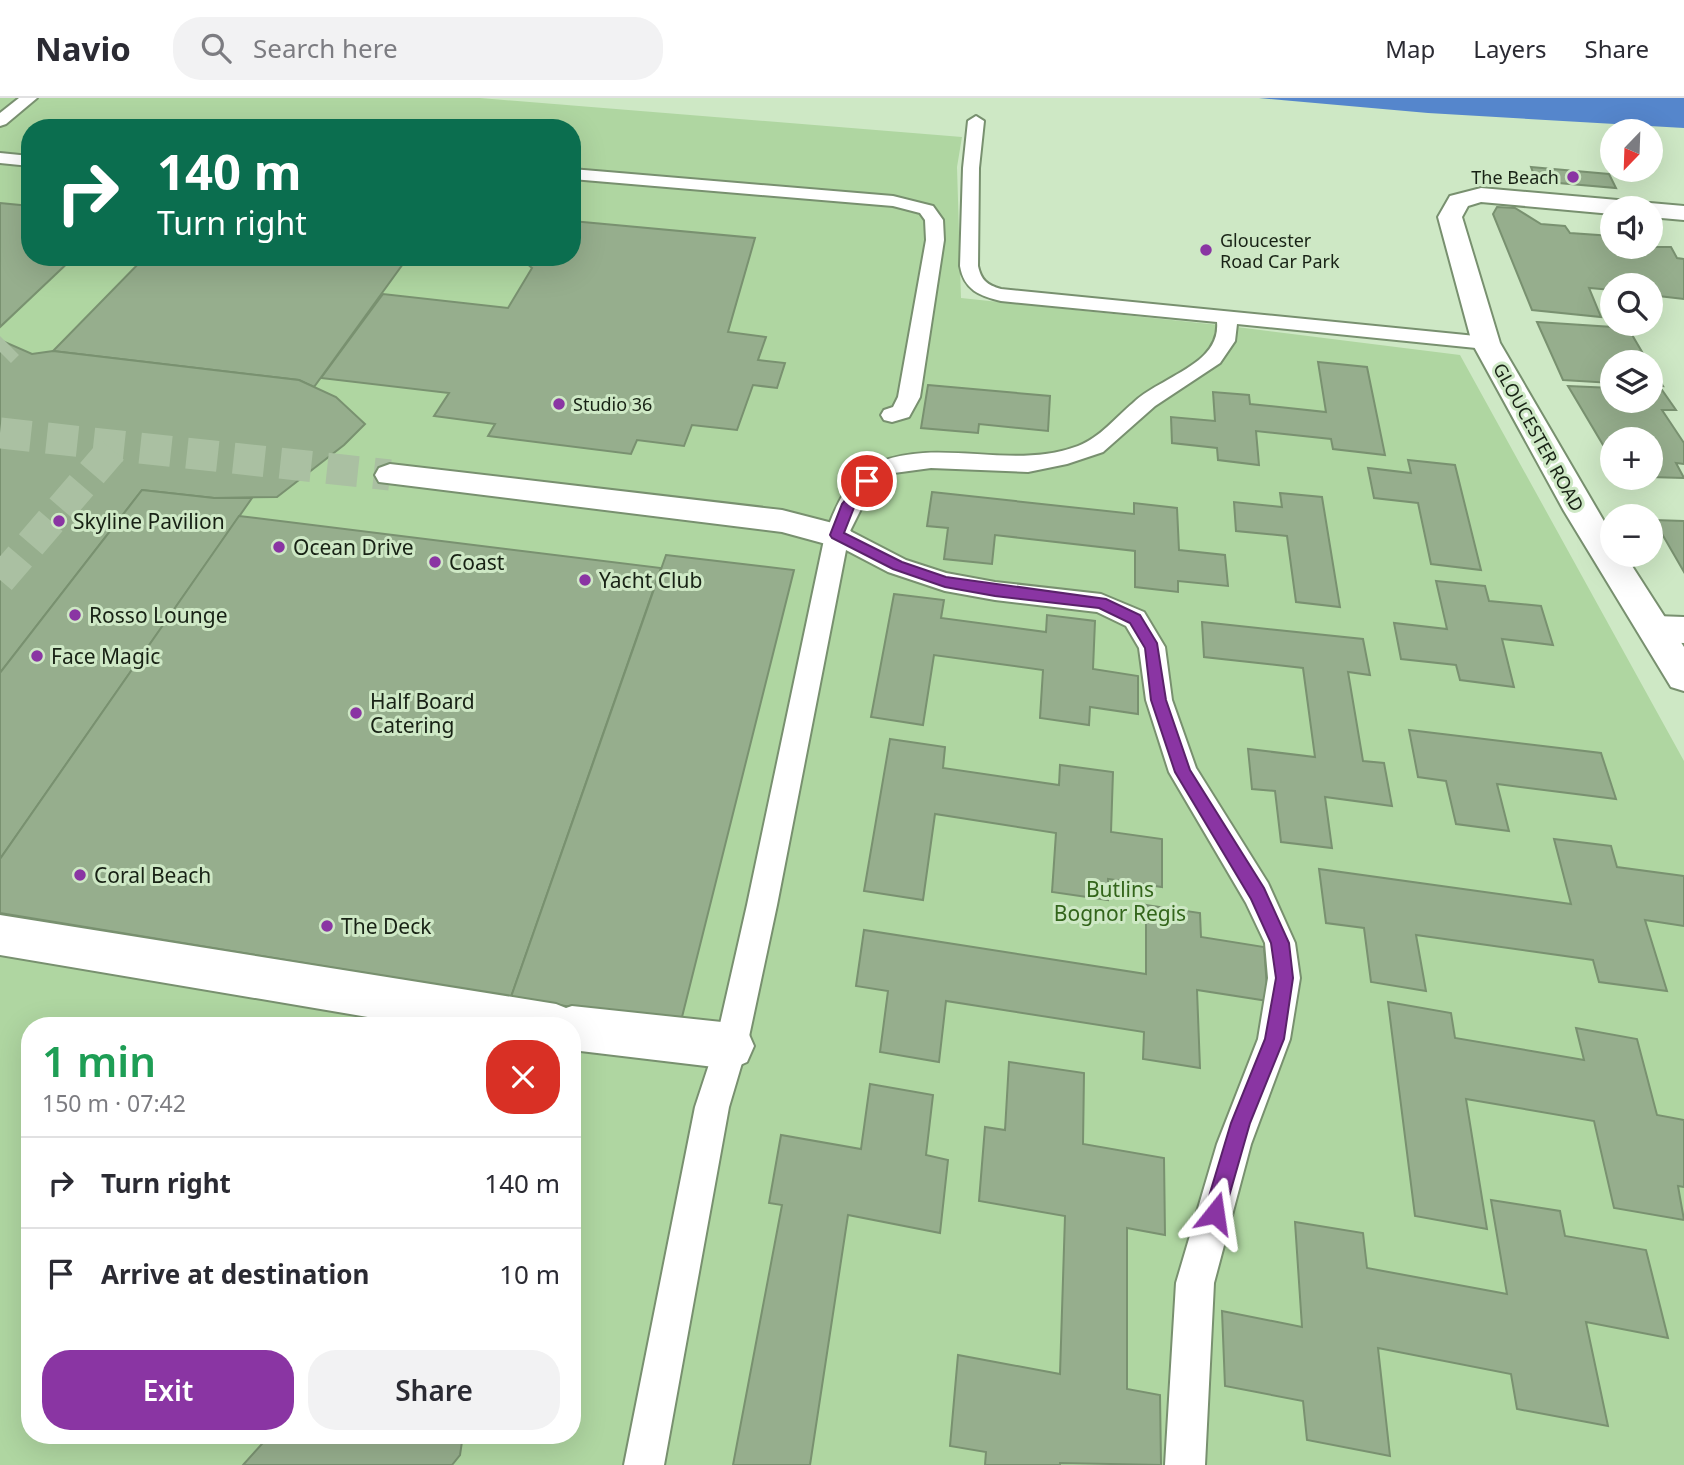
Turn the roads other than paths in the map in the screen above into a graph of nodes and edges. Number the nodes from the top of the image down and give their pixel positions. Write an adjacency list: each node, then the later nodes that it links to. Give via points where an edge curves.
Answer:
1 (15, 98): 3 (lane)
2 (29, 98): 4 (lane)
3 (0, 110)
4 (0, 121)
5 (976, 121): 12 (lane, via 970,242 970,278 975,285 1001,295)
6 (0, 158): 7 (lane)
7 (21, 160)
8 (581, 175): 14 (lane, via 893,201 932,213 937,222 935,240 909,397 901,412)
9 (1600, 205): 13 (street, GLOUCESTER ROAD, via 1481,195 1458,201 1450,217)
10 (1663, 211): 11 (street)
11 (1684, 213)
12 (1227, 319): 13 (lane); 16 (lane, via 1221,351 1147,402 1090,450 1053,461 1009,465 933,461 885,469 867,481 849,504)
13 (1486, 344): 17 (street, GLOUCESTER ROAD, via 1580,511)
14 (892, 415)
15 (390, 475): 16 (street, via 782,521)
16 (837, 535): 22 (lane); 24 (lane, via 897,566 945,582 1101,603 1135,619 1152,647 1158,700 1183,772 1258,894 1280,943 1284,978 1274,1039 1241,1123 1195,1283)
17 (1670, 629): 18 (street, GLOUCESTER ROAD)
18 (1684, 677)
19 (0, 935): 20 (street)
20 (501, 1017)
21 (581, 1029): 22 (street)
22 (731, 1046): 23 (lane, via 712,1107)
23 (644, 1465)
24 (1185, 1465)

